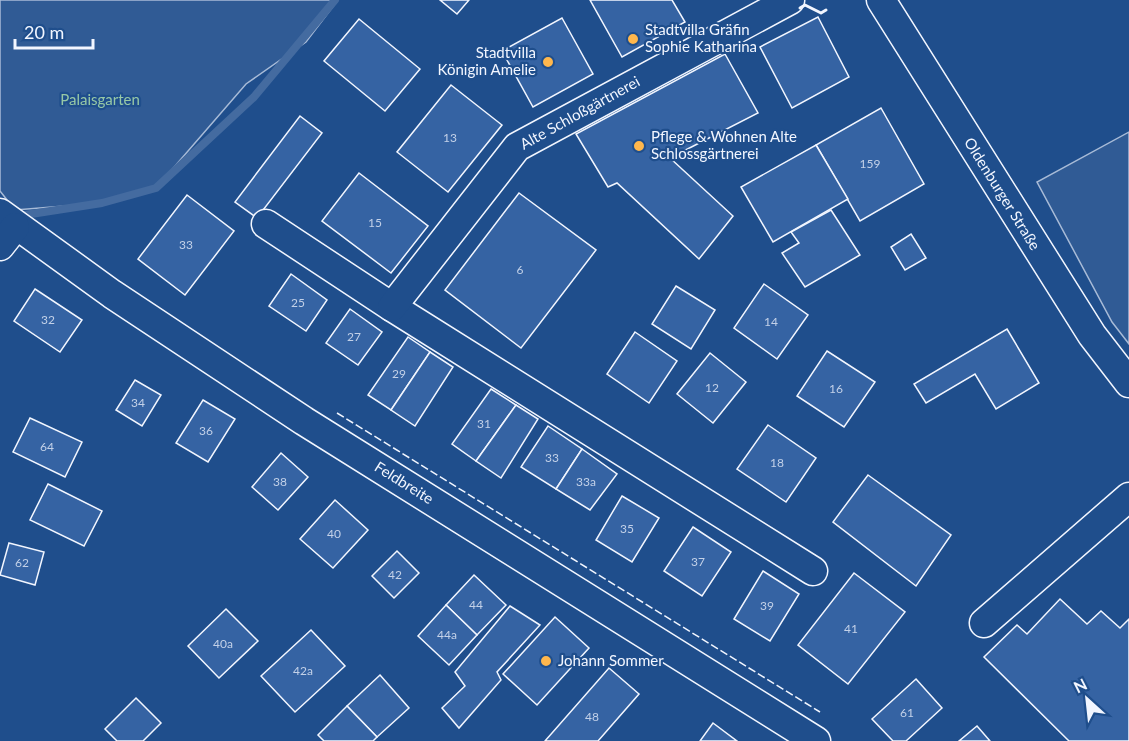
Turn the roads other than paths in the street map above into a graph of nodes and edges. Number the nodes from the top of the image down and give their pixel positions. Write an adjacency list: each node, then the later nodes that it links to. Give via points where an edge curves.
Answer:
1 (790, 0): 5 (street, Alte Schloßgärtnerei, via 517,147)
2 (881, 0): 6 (street, Oldenburger Straße, via 1080,315)
3 (266, 224): 5 (street)
4 (5, 229): 10 (street, Feldbreite)
5 (392, 307): 8 (street)
6 (1129, 383)
7 (1129, 497): 9 (street)
8 (813, 571)
9 (984, 622)
10 (816, 741)

